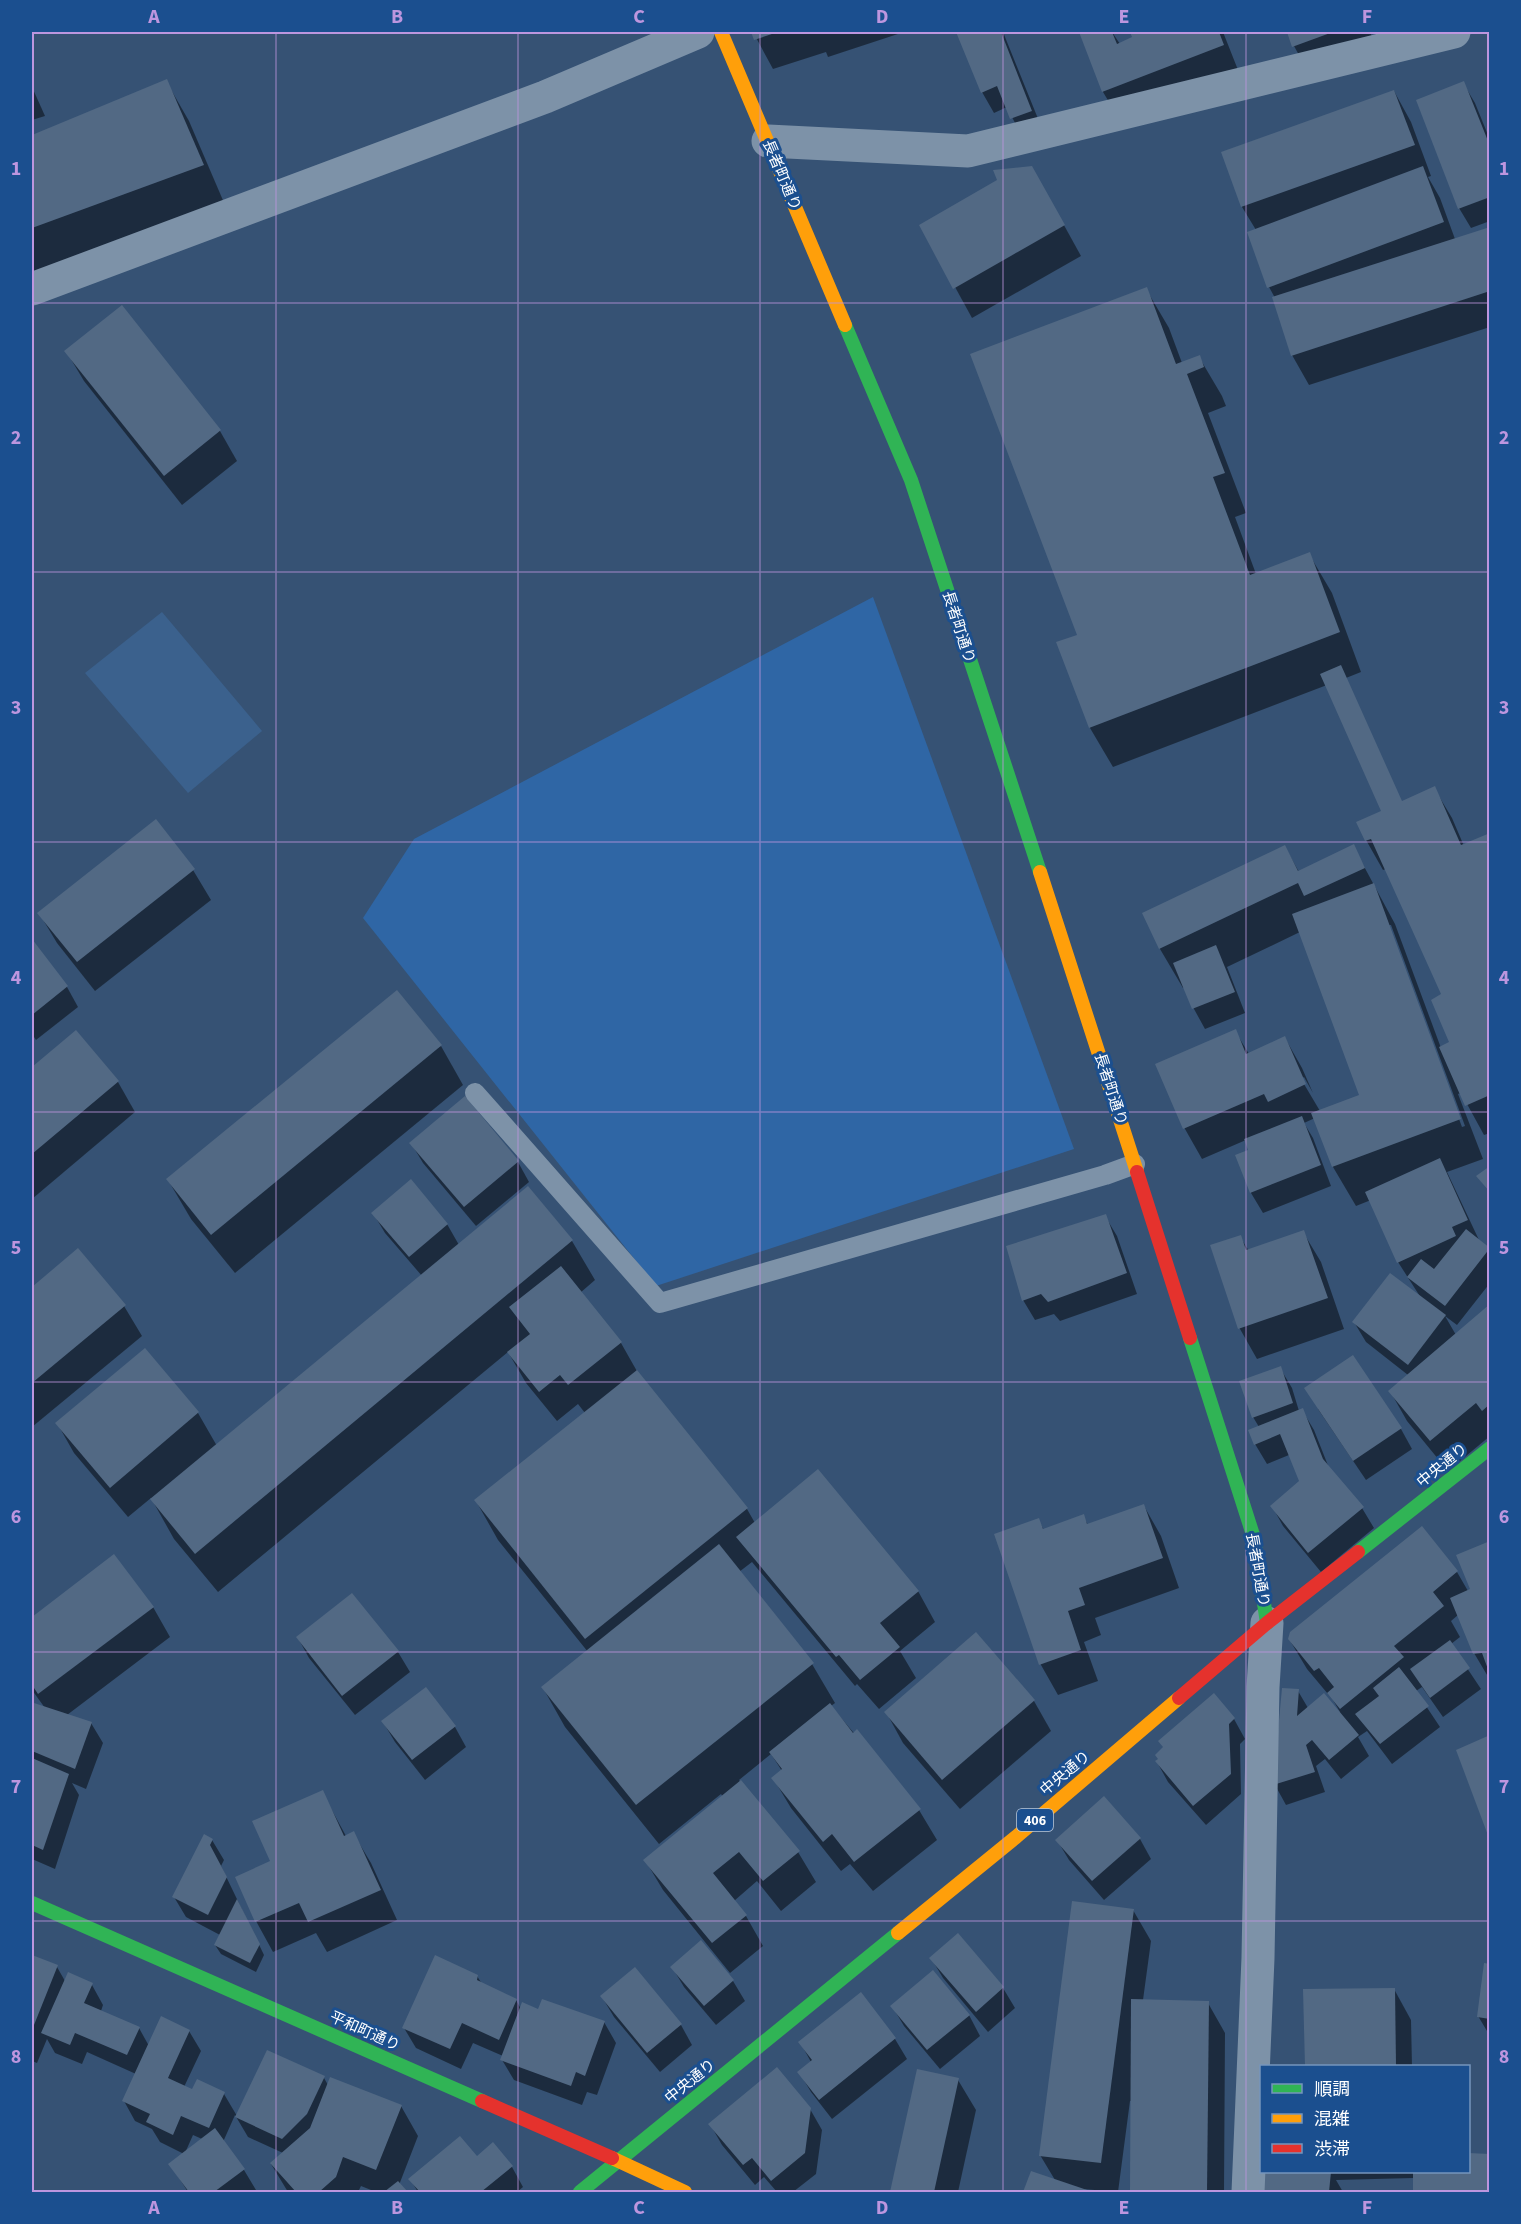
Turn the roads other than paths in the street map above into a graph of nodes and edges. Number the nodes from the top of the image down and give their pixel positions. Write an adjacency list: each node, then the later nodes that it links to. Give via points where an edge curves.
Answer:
1 (698, 32): 5 (street, via 545,97)
2 (721, 32): 4 (main road, 長者町通り)
3 (1454, 32): 4 (street, via 968,151)
4 (768, 141): 7 (main road, 長者町通り, via 911,480)
5 (32, 289)
6 (475, 1093): 7 (lane, via 660,1303)
7 (1135, 1164): 9 (main road, 長者町通り, via 1254,1538)
8 (1490, 1448): 9 (main road, 中央通り / 406)
9 (1267, 1623): 11 (main road, 中央通り / 406, via 1016,1837); 14 (street, 長者町通り)
10 (32, 1903): 11 (main road, 平和町通り)
11 (618, 2161): 12 (main road, 中央通り / 406); 13 (main road, 平和町通り)
12 (580, 2193)
13 (685, 2193)
14 (1248, 2193)

